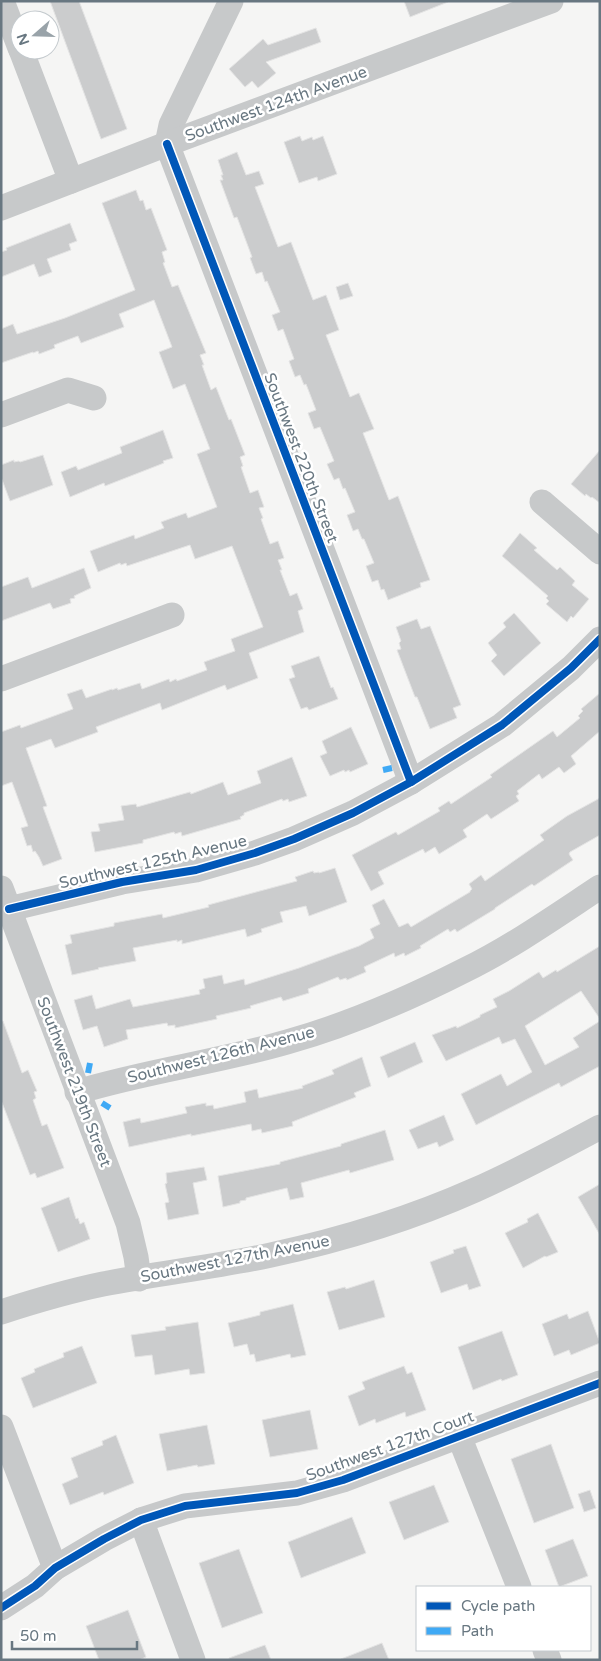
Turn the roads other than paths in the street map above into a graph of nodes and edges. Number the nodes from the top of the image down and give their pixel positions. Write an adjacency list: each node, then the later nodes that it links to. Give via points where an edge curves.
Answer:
1 (2, 1): 4 (street)
2 (232, 1): 6 (street, via 171,125)
3 (551, 1): 6 (street, Southwest 124th Avenue)
4 (10, 22)
5 (24, 60): 7 (street)
6 (167, 144): 7 (street, Southwest 124th Avenue); 16 (street, Southwest 220th Street)
7 (71, 181): 8 (street, Southwest 124th Avenue)
8 (1, 208)
9 (94, 398): 10 (street, via 68,390)
10 (1, 415)
11 (542, 502): 12 (street)
12 (600, 552)
13 (172, 615): 15 (street)
14 (600, 639): 16 (street, Southwest 125th Avenue, via 571,668 502,724)
15 (1, 679)
16 (411, 782): 18 (street, Southwest 125th Avenue, via 328,824 255,853 196,870)
17 (600, 887): 19 (street, Southwest 126th Avenue, via 466,970 347,1022 280,1044 108,1082)
18 (5, 899): 19 (street, Southwest 219th Street)
19 (77, 1092): 21 (street, Southwest 219th Street, via 128,1223)
20 (600, 1127): 21 (street, Southwest 127th Avenue, via 506,1176 403,1218 270,1255)
21 (140, 1279): 22 (street, Southwest 127th Avenue, via 104,1284)
22 (1, 1312)
23 (600, 1383): 25 (street, Southwest 127th Court)
24 (1, 1427): 27 (street)
25 (459, 1436): 26 (street, Southwest 127th Court, via 343,1480 297,1492 185,1506); 28 (street)
26 (141, 1520): 27 (street, Southwest 127th Court); 30 (street)
27 (55, 1568): 29 (street, Southwest 127th Court, via 35,1586)
28 (519, 1586)
29 (1, 1608)
30 (193, 1660)

